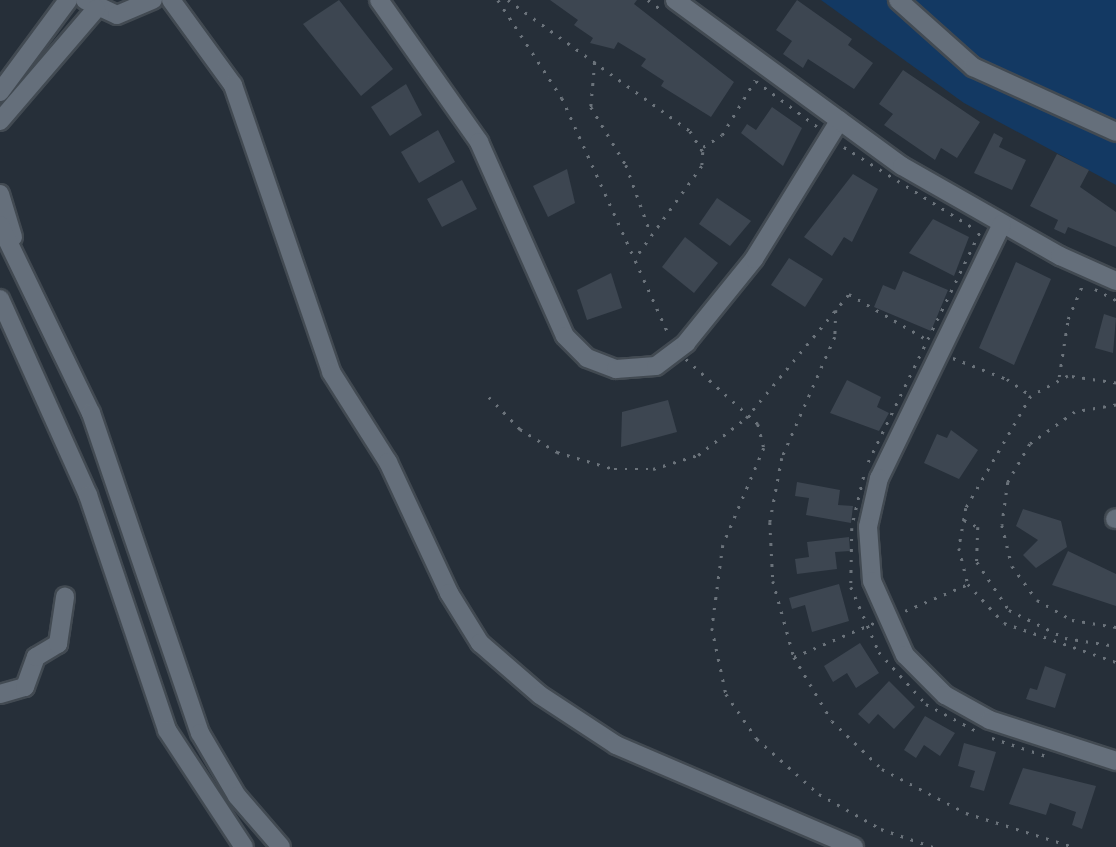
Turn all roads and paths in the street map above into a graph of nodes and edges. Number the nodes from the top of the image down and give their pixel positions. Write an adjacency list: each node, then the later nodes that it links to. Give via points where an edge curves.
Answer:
1 (68, 0): 13 (street)
2 (171, 0): 10 (street)
3 (379, 0): 32 (street, via 479,142 575,348 601,365 629,371 656,366)
4 (498, 0): 24 (path, via 562,98)
5 (508, 0): 11 (path)
6 (674, 0): 12 (street)
7 (898, 0): 16 (street, via 973,67)
8 (91, 4): 9 (street); 14 (street)
9 (145, 5): 10 (street)
10 (186, 26): 49 (street, via 223,68 241,104 332,372 388,462 449,593 480,642 540,695 616,745)
11 (596, 61): 18 (path, via 690,130); 22 (path, via 591,107 626,165)
12 (760, 62): 15 (street); 18 (path, via 725,132)
13 (0, 92)
14 (4, 116): 17 (street)
15 (840, 120): 20 (street); 32 (street, via 754,259)
16 (1116, 132)
17 (0, 138)
18 (701, 148): 22 (path, via 702,166)
19 (0, 194): 23 (street)
20 (995, 220): 25 (street); 31 (street); 31 (path)
21 (0, 225): 23 (street)
22 (652, 236): 24 (path)
23 (8, 249): 48 (street, via 92,413 195,722 237,796)
24 (634, 260): 32 (path)
25 (1086, 276): 26 (street); 28 (path); 33 (path, via 1068,319)
26 (1116, 280)
27 (0, 299): 47 (street, via 88,495 167,730)
28 (1116, 300)
29 (836, 310): 31 (path, via 854,294 862,306); 38 (path); 51 (path, via 835,337 786,443 770,522 773,580 794,657 832,721 882,769 966,814)
30 (961, 342): 31 (path)
31 (940, 350): 35 (path); 45 (path, via 856,495 851,587 879,652 926,704 984,735); 46 (street, via 872,501 868,555 880,608 905,655 945,695 990,720)
32 (678, 352): 38 (path)
33 (1059, 378): 34 (path, via 1086,375); 35 (path)
34 (1116, 383)
35 (1031, 396): 39 (path, via 1005,432)
36 (490, 397): 38 (path, via 520,429 557,452 627,470 668,466 698,454)
37 (1116, 404): 41 (path, via 1076,412 1030,444 1008,482 1002,525 1012,566 1037,600 1072,620)
38 (746, 418): 50 (path, via 758,424 764,448 723,545 712,628 726,694 757,739 802,782 868,823)
39 (962, 520): 42 (path, via 978,527 977,562 1009,610 1065,638); 43 (path, via 964,572 993,615 1016,630)
40 (65, 597): 44 (street, via 58,644 36,657 24,687)
41 (1116, 627)
42 (1116, 646)
43 (1116, 662)
44 (0, 694)
45 (1058, 758)
46 (1116, 761)
47 (244, 847)
48 (281, 847)
49 (854, 847)
50 (933, 847)
51 (1074, 847)

